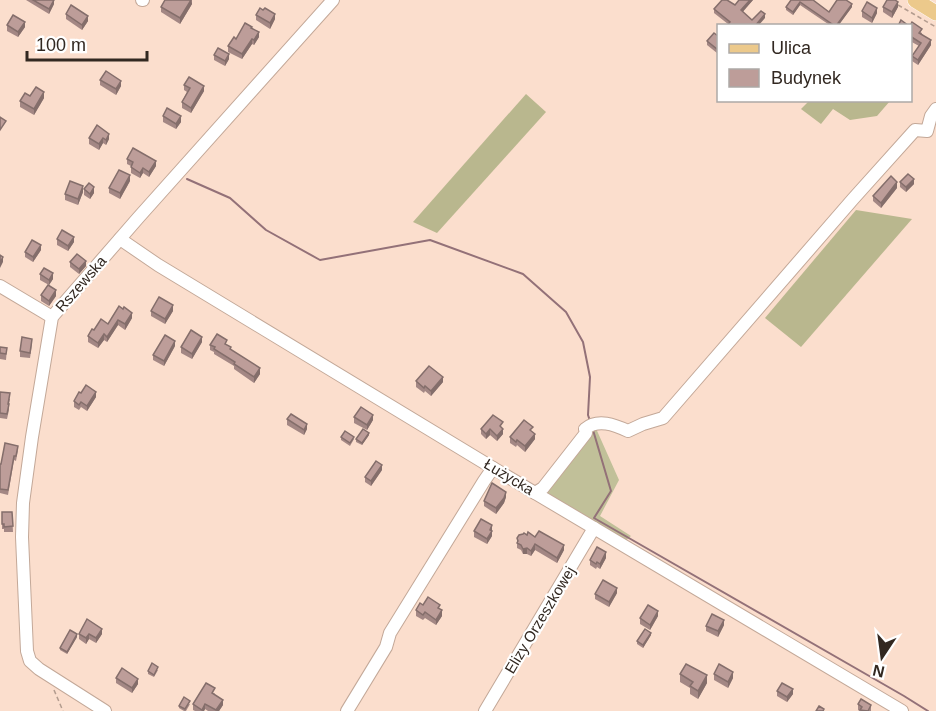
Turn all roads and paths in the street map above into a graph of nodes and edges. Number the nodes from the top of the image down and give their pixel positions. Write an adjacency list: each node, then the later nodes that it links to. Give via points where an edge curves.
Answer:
1 (333, 0): 7 (street, Rszewska)
2 (915, 0): 4 (main road)
3 (899, 5): 5 (path)
4 (936, 13)
5 (936, 27)
6 (936, 109): 11 (street, via 927,131 915,130 663,418 628,430 603,423 589,426 543,488)
7 (120, 239): 9 (street, Rszewska); 10 (street, Łużycka)
8 (0, 286): 9 (street)
9 (52, 317): 13 (street, Rszewska, via 22,522 27,651 30,661)
10 (493, 468): 11 (street, Łużycka); 16 (street, via 390,633 386,647)
11 (535, 493): 12 (street, Łużycka)
12 (594, 528): 17 (street, Elizy Orzeszkowej); 18 (street, Łużycka)
13 (49, 676): 14 (path); 15 (street, Rszewska)
14 (63, 711)
15 (105, 711)
16 (347, 711)
17 (486, 711)
18 (902, 711)

